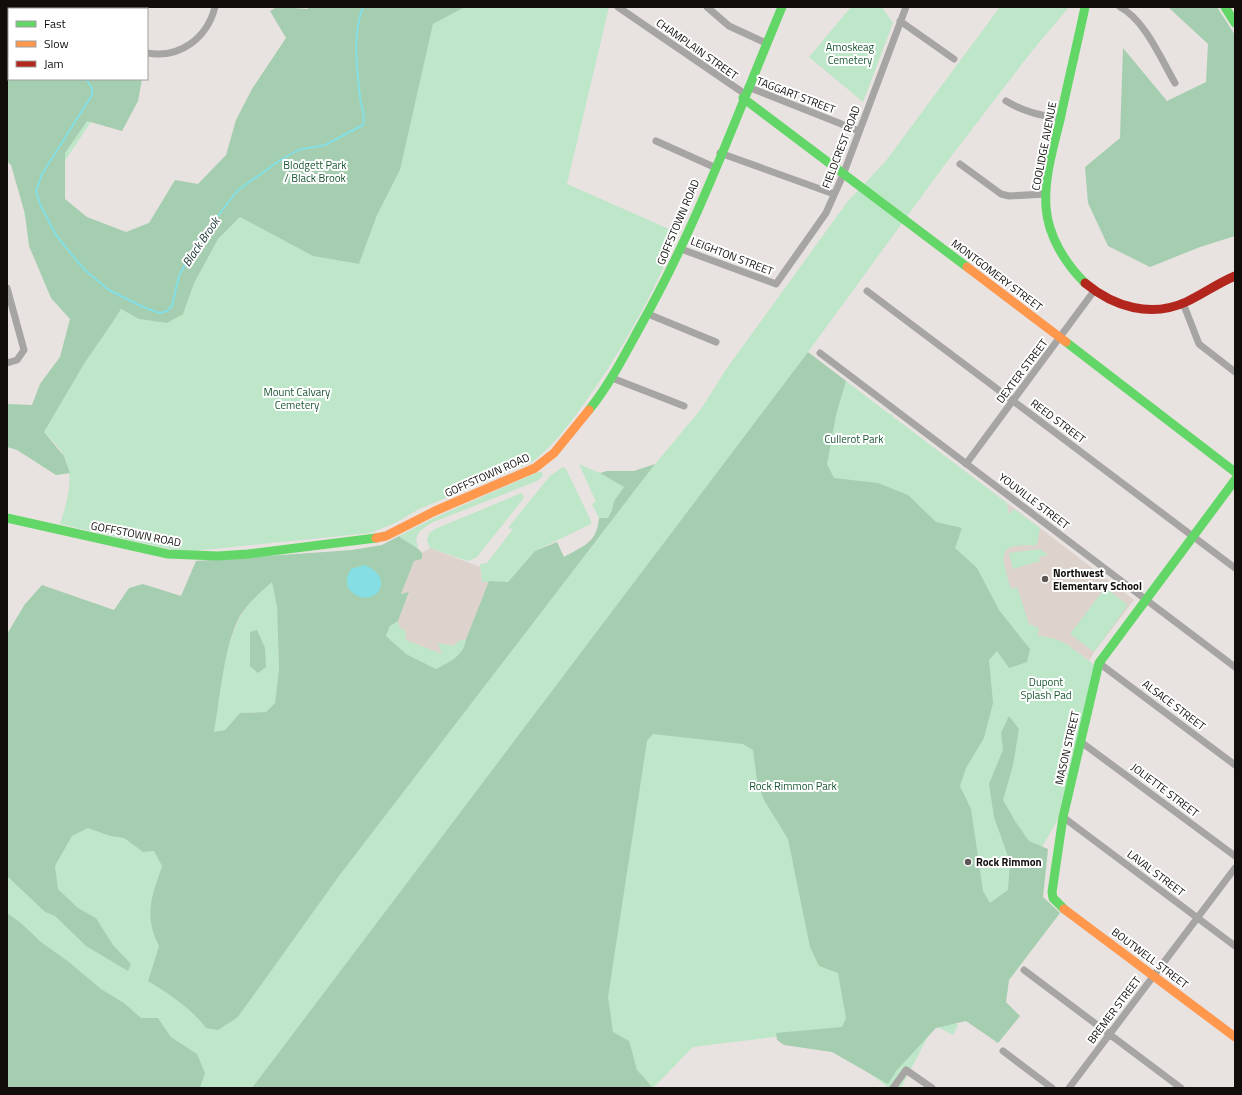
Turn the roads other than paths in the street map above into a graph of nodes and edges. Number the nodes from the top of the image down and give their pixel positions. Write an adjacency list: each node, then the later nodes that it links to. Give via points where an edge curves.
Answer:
1 (215, 7): 12 (street, via 208,27 191,43 167,54)
2 (618, 7): 15 (street, CHAMPLAIN STREET)
3 (707, 7): 11 (street, via 729,26)
4 (782, 7): 11 (street, GOFFSTOWN ROAD)
5 (906, 7): 9 (street, FIELDCREST ROAD)
6 (1085, 7): 17 (street, COOLIDGE AVENUE)
7 (1120, 7): 14 (street, via 1138,21)
8 (1225, 7): 10 (street)
9 (900, 21): 13 (street); 18 (street, FIELDCREST ROAD)
10 (1235, 23)
11 (766, 43): 15 (street, GOFFSTOWN ROAD)
12 (148, 53)
13 (954, 60)
14 (1175, 83)
15 (745, 93): 18 (street, TAGGART STREET); 20 (street, GOFFSTOWN ROAD); 23 (street, MONTGOMERY STREET)
16 (1006, 101): 17 (street, via 1030,113)
17 (1060, 119): 25 (street, COOLIDGE AVENUE)
18 (859, 131): 23 (street, FIELDCREST ROAD)
19 (656, 141): 22 (street)
20 (720, 153): 22 (street, GOFFSTOWN ROAD); 24 (street)
21 (960, 164): 25 (street, via 1001,194)
22 (714, 167): 26 (street, GOFFSTOWN ROAD)
23 (843, 175): 24 (street, FIELDCREST ROAD); 34 (street, MONTGOMERY STREET)
24 (834, 194): 28 (street, FIELDCREST ROAD, via 822,220)
25 (1046, 194): 31 (street, COOLIDGE AVENUE, via 1050,224 1057,246 1073,272)
26 (681, 249): 28 (street, LEIGHTON STREET); 33 (street, GOFFSTOWN ROAD)
27 (1235, 276): 32 (street, COOLIDGE AVENUE)
28 (776, 284)
29 (7, 288): 37 (street, via 24,350 20,358)
30 (867, 291): 40 (street, REED STREET)
31 (1094, 291): 32 (street, COOLIDGE AVENUE, via 1128,307 1162,309); 34 (street, DEXTER STREET)
32 (1183, 303): 38 (street, via 1199,344)
33 (648, 314): 35 (street); 39 (street, GOFFSTOWN ROAD)
34 (1060, 338): 40 (street, DEXTER STREET); 43 (street, MONTGOMERY STREET)
35 (716, 342)
36 (820, 353): 42 (street, YOUVILLE STREET)
37 (7, 363)
38 (1235, 372)
39 (612, 378): 41 (street); 45 (street, GOFFSTOWN ROAD, via 561,445 535,468 376,539 248,554 168,554)
40 (1013, 400): 42 (street, DEXTER STREET); 46 (street, REED STREET)
41 (684, 406)
42 (966, 464): 48 (street, YOUVILLE STREET)
43 (1235, 472)
44 (1235, 480): 46 (street, MASON STREET)
45 (7, 518)
46 (1193, 536): 47 (street, REED STREET); 48 (street, MASON STREET)
47 (1235, 568)
48 (1146, 599): 49 (street, MASON STREET); 50 (street, YOUVILLE STREET)
49 (1099, 663): 51 (street, MASON STREET); 52 (street, ALSACE STREET)
50 (1235, 666)
51 (1081, 742): 53 (street, MASON STREET); 54 (street, JOLIETTE STREET)
52 (1235, 765)
53 (1063, 817): 56 (street, MASON STREET, via 1056,856); 57 (street, LAVAL STREET)
54 (1235, 856)
55 (1235, 868): 57 (street, BREMER STREET)
56 (1053, 898): 60 (street, BOUTWELL STREET, via 1061,907)
57 (1197, 918): 58 (street, LAVAL STREET); 60 (street, BREMER STREET)
58 (1235, 946)
59 (1024, 970): 61 (street)
60 (1154, 976): 61 (street, BREMER STREET); 62 (street, BOUTWELL STREET)
61 (1110, 1035): 67 (street, BREMER STREET); 68 (street)
62 (1235, 1037)
63 (1003, 1051): 66 (street)
64 (893, 1088): 65 (street, via 906,1070)
65 (932, 1088)
66 (1052, 1088)
67 (1069, 1088)
68 (1181, 1088)

